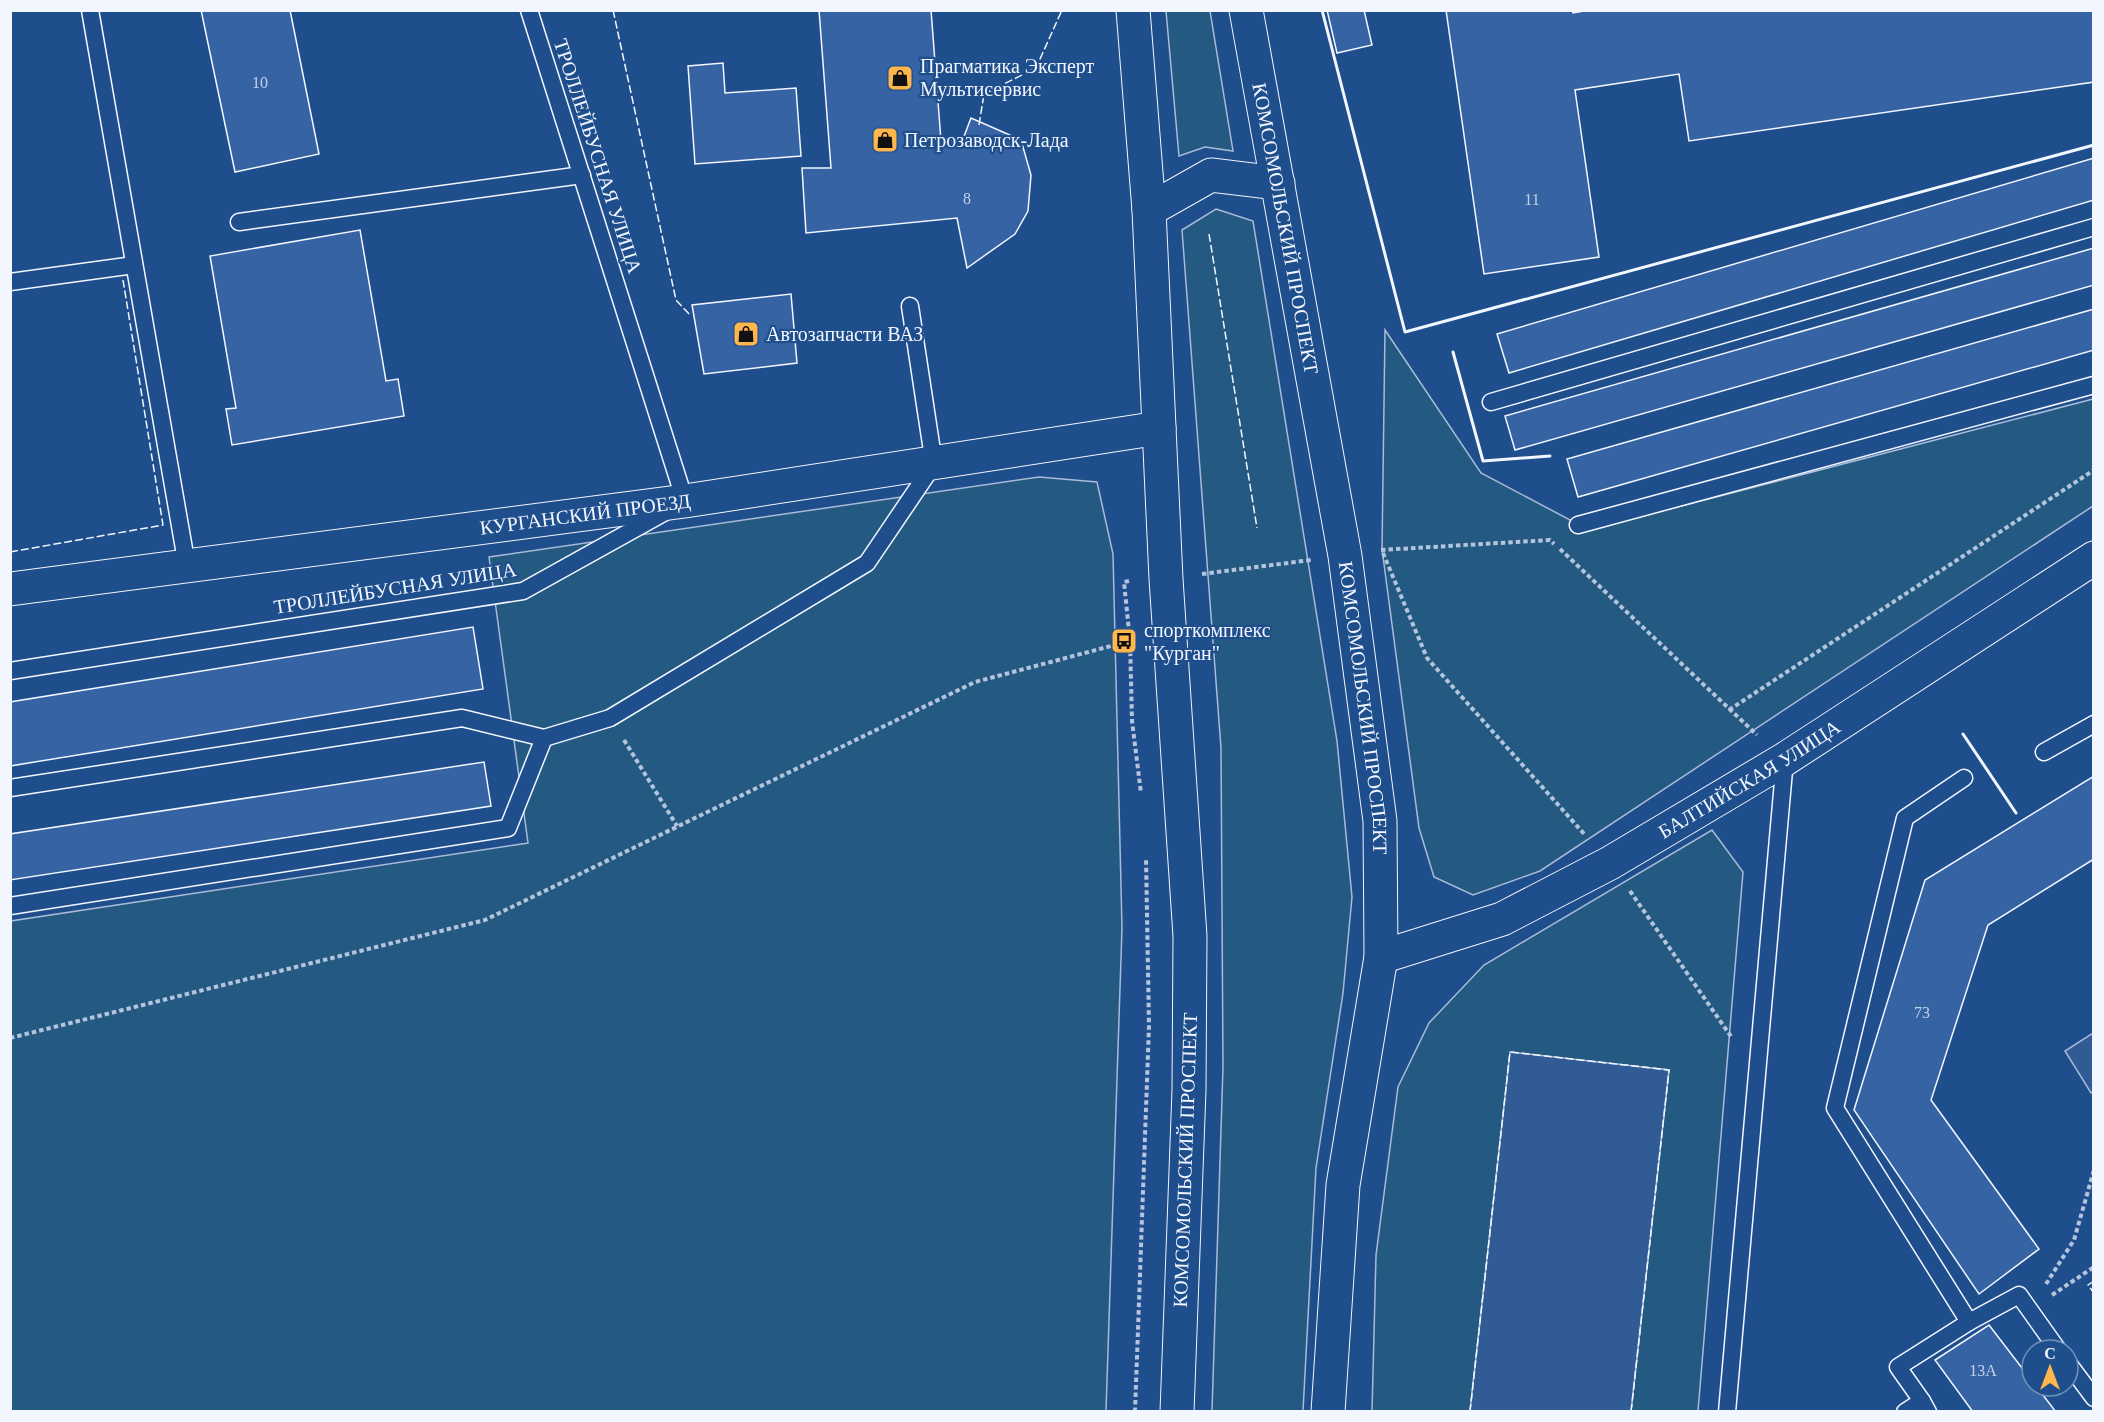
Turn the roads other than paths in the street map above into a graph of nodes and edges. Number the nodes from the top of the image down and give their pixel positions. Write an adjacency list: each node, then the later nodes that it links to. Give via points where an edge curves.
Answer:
1 (90, 10): 10 (lane)
2 (529, 10): 5 (lane, ТРОЛЛЕЙБУСНАЯ УЛИЦА)
3 (1133, 10): 7 (main road, КОМСОМОЛЬСКИЙ ПРОСПЕКТ)
4 (1246, 10): 6 (main road, КОМСОМОЛЬСКИЙ ПРОСПЕКТ)
5 (582, 175): 8 (lane); 17 (lane, ТРОЛЛЕЙБУСНАЯ УЛИЦА)
6 (1278, 183): 7 (main road, via 1211,175); 30 (main road, КОМСОМОЛЬСКИЙ ПРОСПЕКТ, via 1345,556 1380,821)
7 (1149, 210): 15 (main road, КОМСОМОЛЬСКИЙ ПРОСПЕКТ)
8 (239, 222)
9 (2094, 227): 14 (lane)
10 (134, 265): 11 (lane); 20 (lane)
11 (10, 282)
12 (910, 306): 16 (lane)
13 (2094, 384): 18 (lane)
14 (1491, 402)
15 (1159, 428): 16 (main road, КУРГАНСКИЙ ПРОЕЗД); 36 (main road, КОМСОМОЛЬСКИЙ ПРОСПЕКТ, via 1190,936 1189,1090)
16 (934, 464): 17 (main road, КУРГАНСКИЙ ПРОЕЗД); 24 (lane, via 867,563 610,718)
17 (685, 501): 20 (main road, КУРГАНСКИЙ ПРОЕЗД); 22 (lane, ТРОЛЛЕЙБУСНАЯ УЛИЦА, via 523,591)
18 (1578, 525)
19 (2094, 558): 26 (main road, БАЛТИЙСКАЯ УЛИЦА)
20 (187, 566): 21 (main road, КУРГАНСКИЙ ПРОЕЗД)
21 (10, 589)
22 (10, 671)
23 (2094, 724): 25 (lane)
24 (544, 738): 28 (lane, via 462,718); 29 (lane, via 508,828)
25 (2044, 752)
26 (1785, 759): 30 (main road, БАЛТИЙСКАЯ УЛИЦА, via 1610,862 1502,919); 38 (lane)
27 (1964, 778): 31 (lane, via 1905,818 1835,1108)
28 (10, 788)
29 (10, 906)
30 (1381, 957): 37 (main road, КОМСОМОЛЬСКИЙ ПРОСПЕКТ, via 1343,1185)
31 (1969, 1322): 32 (lane, via 2019,1295); 35 (lane, via 1898,1367)
32 (2049, 1338)
33 (2080, 1379): 34 (lane)
34 (2094, 1398)
35 (1925, 1406): 39 (lane)
36 (1177, 1412)
37 (1328, 1412)
38 (1727, 1412)
39 (1905, 1412)

